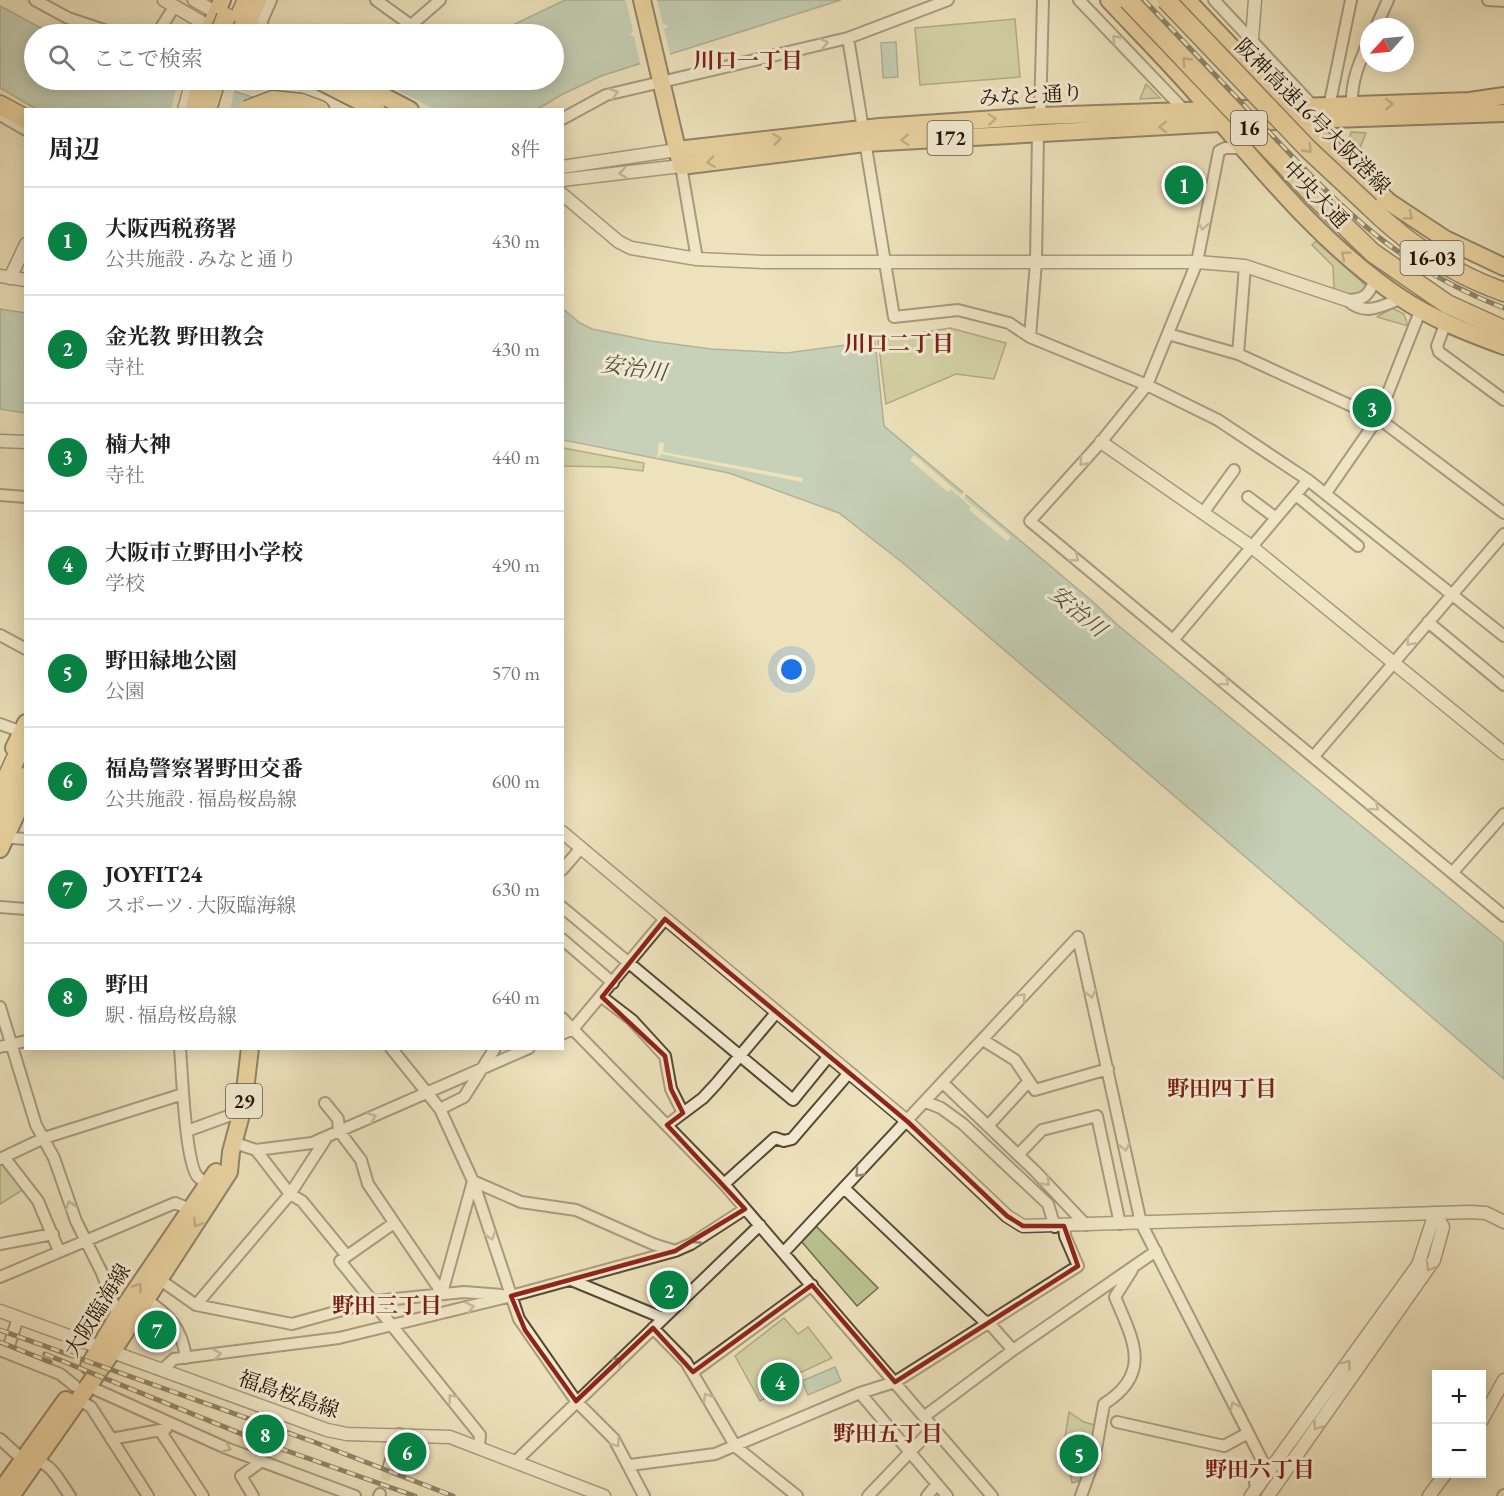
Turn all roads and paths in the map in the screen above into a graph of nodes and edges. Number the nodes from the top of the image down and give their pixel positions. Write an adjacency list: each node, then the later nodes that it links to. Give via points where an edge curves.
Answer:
1 (35, 0): 26 (street)
2 (194, 0): 25 (street)
3 (233, 0): 25 (highway, bridge)
4 (247, 0): 28 (highway)
5 (258, 0): 29 (main road)
6 (271, 0): 30 (street)
7 (376, 0): 31 (street)
8 (440, 0): 32 (street)
9 (642, 0): 36 (main road)
10 (948, 0): 33 (street)
11 (1043, 0): 65 (street)
12 (1078, 0): 58 (street, one-way to 12)
13 (1108, 0): 57 (main road, 中央大通)
14 (1128, 0): 75 (highway, 16, one-way to 14, bridge)
15 (1166, 0): 73 (highway, 阪神高速16号大阪港線 / 16, one-way to 73, bridge, via 1308,149)
16 (1187, 0): 47 (main road, 中央大通)
17 (1214, 0): 34 (street)
18 (1255, 0): 34 (street)
19 (1351, 0): 49 (street, via 1331,97)
20 (1388, 0): 24 (street)
21 (1488, 0): 22 (street)
22 (1504, 1)
23 (169, 4): 25 (street); 27 (street)
24 (1380, 18)
25 (215, 22)
26 (86, 24)
27 (161, 24)
28 (239, 24)
29 (242, 24)
30 (262, 24)
31 (409, 24)
32 (414, 24)
33 (849, 38): 36 (street, one-way to 33); 67 (street)
34 (1252, 39): 48 (street)
35 (1360, 59): 46 (street, via 1351,92)
36 (658, 73): 62 (street, one-way to 36); 69 (main road)
37 (189, 90): 50 (street)
38 (199, 90): 51 (highway)
39 (213, 90): 52 (highway)
40 (221, 90): 53 (street)
41 (343, 90): 44 (main road)
42 (362, 90): 44 (main road)
43 (1504, 96): 46 (main road, みなと通り / 172, one-way to 43)
44 (376, 103): 56 (main road)
45 (0, 105): 61 (highway)
46 (1352, 105): 49 (main road, みなと通り / 172)
47 (1289, 106): 48 (main road, みなと通り / 172); 57 (main road, みなと通り / 172); 63 (main road, 中央大通)
48 (1313, 106): 49 (main road, みなと通り / 172)
49 (1333, 106)
50 (185, 108)
51 (195, 108)
52 (208, 108)
53 (216, 108)
54 (251, 108): 55 (highway, bridge, via 280,99)
55 (313, 108)
56 (400, 108)
57 (1209, 108): 58 (main road, みなと通り / 172); 64 (main road, 中央大通)
58 (1185, 111): 65 (main road, みなと通り / 172)
59 (1504, 113): 63 (main road, みなと通り / 172)
60 (0, 115): 66 (street)
61 (24, 118)
62 (564, 118)
63 (1304, 120): 64 (main road, みなと通り / 172); 81 (main road, 中央大通, one-way to 81, via 1397,207 1462,249)
64 (1221, 123): 65 (main road, みなと通り / 172, one-way to 65); 68 (main road, 中央大通)
65 (1039, 124): 67 (main road, みなと通り / 172); 78 (street)
66 (24, 129)
67 (864, 136): 69 (main road, みなと通り / 172); 77 (street)
68 (1241, 148): 79 (street, one-way to 79, via 1219,151); 83 (main road, 中央大通, one-way to 68, via 1335,247)
69 (679, 158): 70 (street, みなと通り); 71 (street, みなと通り, one-way to 71); 76 (street)
70 (564, 167)
71 (564, 180)
72 (564, 196): 76 (street, via 625,245)
73 (1370, 207): 85 (highway, 阪神高速16号大阪港線 / 16, via 1430,248); 86 (highway, 16-03, via 1426,254)
74 (24, 247): 82 (street)
75 (1373, 253): 90 (highway, via 1436,291); 92 (highway, 16, via 1446,304)
76 (697, 259): 77 (street)
77 (886, 260): 78 (street); 94 (street, via 894,317 958,310 1009,323)
78 (1036, 262): 79 (street); 94 (street)
79 (1197, 262): 80 (street); 93 (street)
80 (1245, 266): 88 (street); 96 (street)
81 (1504, 267)
82 (5, 277): 84 (street)
83 (1375, 279): 87 (main road, 中央大通); 88 (street, via 1370,294 1363,299)
84 (24, 280)
85 (1504, 281)
86 (1504, 292)
87 (1402, 298): 88 (street, via 1372,310 1363,310); 89 (main road, 中央大通)
88 (1347, 300)
89 (1421, 309): 91 (main road, 中央大通); 99 (street)
90 (1504, 319)
91 (1446, 322): 95 (main road, 中央大通); 98 (street, via 1437,346 1439,352)
92 (1504, 330)
93 (1168, 334): 96 (street); 97 (street)
94 (1030, 337): 97 (street)
95 (1504, 346)
96 (1238, 354): 99 (street)
97 (1147, 385): 102 (street); 104 (street, via 1218,420)
98 (1504, 400)
99 (1378, 418): 105 (street); 111 (street)
100 (0, 441): 101 (street)
101 (24, 442)
102 (1101, 442): 110 (street); 120 (street, one-way to 120, via 1030,520)
103 (1234, 470): 110 (street)
104 (1308, 480): 105 (street); 107 (street)
105 (1326, 493): 116 (street)
106 (0, 495): 109 (street)
107 (1296, 495): 112 (street); 114 (street)
108 (1248, 496): 112 (street)
109 (24, 497)
110 (1203, 513): 115 (street)
111 (1504, 513)
112 (1276, 518): 115 (street)
113 (1502, 542): 116 (street)
114 (1358, 546)
115 (1252, 547): 120 (street); 122 (street)
116 (1452, 593): 117 (street); 119 (street)
117 (1428, 622): 122 (street, one-way to 122); 123 (street)
118 (0, 635): 121 (street)
119 (1504, 636)
120 (1174, 639): 127 (street, one-way to 127)
121 (24, 648)
122 (1394, 661): 126 (street); 127 (street)
123 (1504, 685)
124 (0, 724): 125 (street)
125 (24, 730): 129 (main road); 130 (highway)
126 (1504, 753)
127 (1314, 756): 138 (street, one-way to 138)
128 (24, 773): 134 (highway)
129 (0, 779)
130 (0, 793)
131 (24, 797): 134 (main road)
132 (1504, 814): 138 (street)
133 (564, 834): 136 (street)
134 (1, 837): 135 (street)
135 (24, 840)
136 (580, 848): 137 (street); 143 (street)
137 (564, 868)
138 (1453, 872): 142 (street)
139 (0, 907): 140 (street)
140 (24, 909)
141 (564, 909): 145 (street)
142 (1504, 916)
143 (665, 919): 145 (street); 149 (street)
144 (564, 941): 146 (street)
145 (629, 964): 146 (street); 159 (street)
146 (613, 983): 147 (street)
147 (602, 997): 150 (street); 173 (street, via 632,1020 665,1056 671,1089)
148 (0, 1007): 153 (street)
149 (776, 1013): 159 (street); 160 (street)
150 (568, 1031): 176 (street)
151 (982, 1040): 162 (street, one-way to 162, via 1078,937); 164 (street, via 1016,1060); 165 (street)
152 (24, 1041): 153 (street)
153 (5, 1046): 181 (street)
154 (180, 1050): 166 (street)
155 (250, 1050): 171 (main road, 大阪臨海線 / 29)
156 (393, 1050): 167 (street)
157 (494, 1050): 161 (street)
158 (525, 1050): 161 (street)
159 (740, 1056): 160 (street, via 793,1100); 173 (street, via 703,1098)
160 (828, 1057): 163 (street)
161 (483, 1069): 167 (street); 170 (street, via 464,1098)
162 (1108, 1070): 164 (street, via 1035,1089); 172 (street)
163 (848, 1074): 175 (street); 188 (street, via 792,1139 776,1138)
164 (1029, 1081): 177 (street)
165 (943, 1083): 168 (street); 177 (street)
166 (183, 1094): 178 (street); 181 (street)
167 (429, 1094): 170 (street); 179 (street, one-way to 167)
168 (927, 1101): 175 (street); 200 (street, via 963,1124 1048,1204)
169 (325, 1103): 179 (street, via 338,1119)
170 (440, 1109): 186 (street)
171 (242, 1111): 178 (street); 182 (main road, 大阪臨海線 / 29)
172 (1117, 1112): 174 (street); 196 (street, one-way to 196)
173 (683, 1113): 176 (street)
174 (1097, 1116): 184 (street, via 1042,1130); 197 (street)
175 (908, 1122): 189 (street, one-way to 189); 200 (street, via 1017,1223)
176 (667, 1125): 188 (street)
177 (988, 1126): 184 (street)
178 (187, 1131): 187 (street, via 194,1172)
179 (339, 1131): 180 (street); 195 (street, via 361,1160 368,1184)
180 (327, 1137): 183 (street, via 312,1143); 190 (street)
181 (44, 1138): 185 (street); 202 (street, one-way to 181)
182 (233, 1147): 183 (street); 187 (main road, 大阪臨海線); 211 (main road, 大阪臨海線 / 29, one-way to 211, via 229,1172)
183 (256, 1150): 190 (street)
184 (1018, 1155): 199 (street, one-way to 199)
185 (2, 1158): 201 (street, via 38,1201)
186 (473, 1181): 205 (street, via 521,1202 576,1210); 214 (street); 215 (street, one-way to 215)
187 (210, 1184): 191 (main road, 大阪臨海線)
188 (724, 1184): 192 (street)
189 (844, 1189): 207 (street); 223 (street)
190 (290, 1194): 208 (street, via 302,1201); 218 (street)
191 (190, 1209): 202 (street, via 175,1203); 220 (main road, 大阪臨海線, one-way to 191)
192 (745, 1209): 198 (street); 205 (street, one-way to 205, via 691,1245)
193 (1435, 1213): 194 (street, via 1481,1212); 196 (street); 271 (street, one-way to 193, via 1418,1265); 272 (street, one-way to 272, via 1443,1227 1434,1260)
194 (1504, 1222)
195 (394, 1223): 208 (street); 214 (street)
196 (1141, 1223): 197 (street); 206 (street)
197 (1120, 1224): 199 (street)
198 (760, 1225): 207 (street); 222 (street)
199 (1086, 1226): 200 (street)
200 (1060, 1227): 223 (street, via 1078,1266)
201 (53, 1234): 203 (street); 204 (street)
202 (84, 1239): 204 (street); 220 (street)
203 (0, 1244)
204 (58, 1251): 210 (street)
205 (675, 1251): 212 (street)
206 (1156, 1251): 209 (street); 243 (street, one-way to 206)
207 (784, 1252): 213 (street)
208 (344, 1259): 217 (street)
209 (1133, 1267): 227 (street); 270 (street, via 1114,1297 1135,1352 1134,1370 1121,1393 1104,1404 1094,1460)
210 (0, 1276)
211 (159, 1279): 216 (main road, 大阪臨海線 / 29); 218 (street)
212 (571, 1280): 215 (street); 222 (street)
213 (812, 1285): 231 (street); 233 (street)
214 (442, 1293): 215 (street); 217 (street)
215 (511, 1296): 224 (street, one-way to 215); 236 (street, via 525,1330)
216 (145, 1299): 226 (main road, 大阪臨海線 / 29); 229 (street, via 161,1310 183,1337)
217 (375, 1301): 218 (street, via 292,1324); 224 (street)
218 (196, 1305)
219 (0, 1311): 221 (street, 福島桜島線)
220 (118, 1316): 226 (main road, 大阪臨海線)
221 (18, 1318): 226 (street, 福島桜島線); 228 (street)
222 (663, 1318): 225 (street)
223 (989, 1323): 227 (street); 233 (street)
224 (395, 1326): 229 (street, one-way to 224, via 309,1343); 247 (street, one-way to 224, via 480,1435)
225 (653, 1328): 231 (street); 236 (street, one-way to 225)
226 (106, 1350): 230 (street, 福島桜島線); 234 (main road, 大阪臨海線 / 29)
227 (1013, 1350): 238 (street)
228 (3, 1351): 234 (street, via 60,1374)
229 (186, 1358): 230 (street, via 174,1359)
230 (163, 1369): 244 (street, 福島桜島線, via 327,1430)
231 (693, 1372): 248 (street, one-way to 231)
232 (1504, 1380): 237 (street)
233 (895, 1382): 235 (street); 238 (street)
234 (81, 1391): 240 (street); 246 (street); 250 (main road, 大阪臨海線 / 29)
235 (860, 1393): 248 (street); 249 (street)
236 (576, 1401): 252 (street); 253 (street, one-way to 253, via 614,1439)
237 (1486, 1413)
238 (925, 1416): 241 (street)
239 (1117, 1422): 243 (street, via 1224,1446)
240 (174, 1424): 242 (street); 251 (street, one-way to 251)
241 (934, 1427): 249 (street); 269 (street)
242 (161, 1432): 246 (street); 260 (street)
243 (1248, 1433): 271 (street, via 1264,1465)
244 (399, 1434): 247 (street, 福島桜島線, via 438,1434); 254 (street)
245 (0, 1439): 250 (street)
246 (111, 1439): 259 (street)
247 (479, 1447): 252 (street, 福島桜島線)
248 (736, 1447): 253 (street, via 715,1454); 265 (street)
249 (909, 1453): 256 (street); 266 (street)
250 (30, 1459): 257 (main road, 大阪臨海線 / 29); 258 (street, via 49,1466)
251 (262, 1461): 261 (street, via 241,1476); 262 (street)
252 (516, 1461): 263 (street, 福島桜島線)
253 (630, 1465): 264 (street)
254 (389, 1466)
255 (1442, 1478): 273 (street)
256 (937, 1485): 267 (street); 268 (street)
257 (4, 1487)
258 (70, 1496)
259 (148, 1496)
260 (203, 1496)
261 (253, 1496)
262 (355, 1496)
263 (604, 1496)
264 (644, 1496)
265 (797, 1496)
266 (868, 1496)
267 (927, 1496)
268 (947, 1496)
269 (992, 1496)
270 (1082, 1496)
271 (1250, 1496)
272 (1268, 1496)
273 (1429, 1496)

